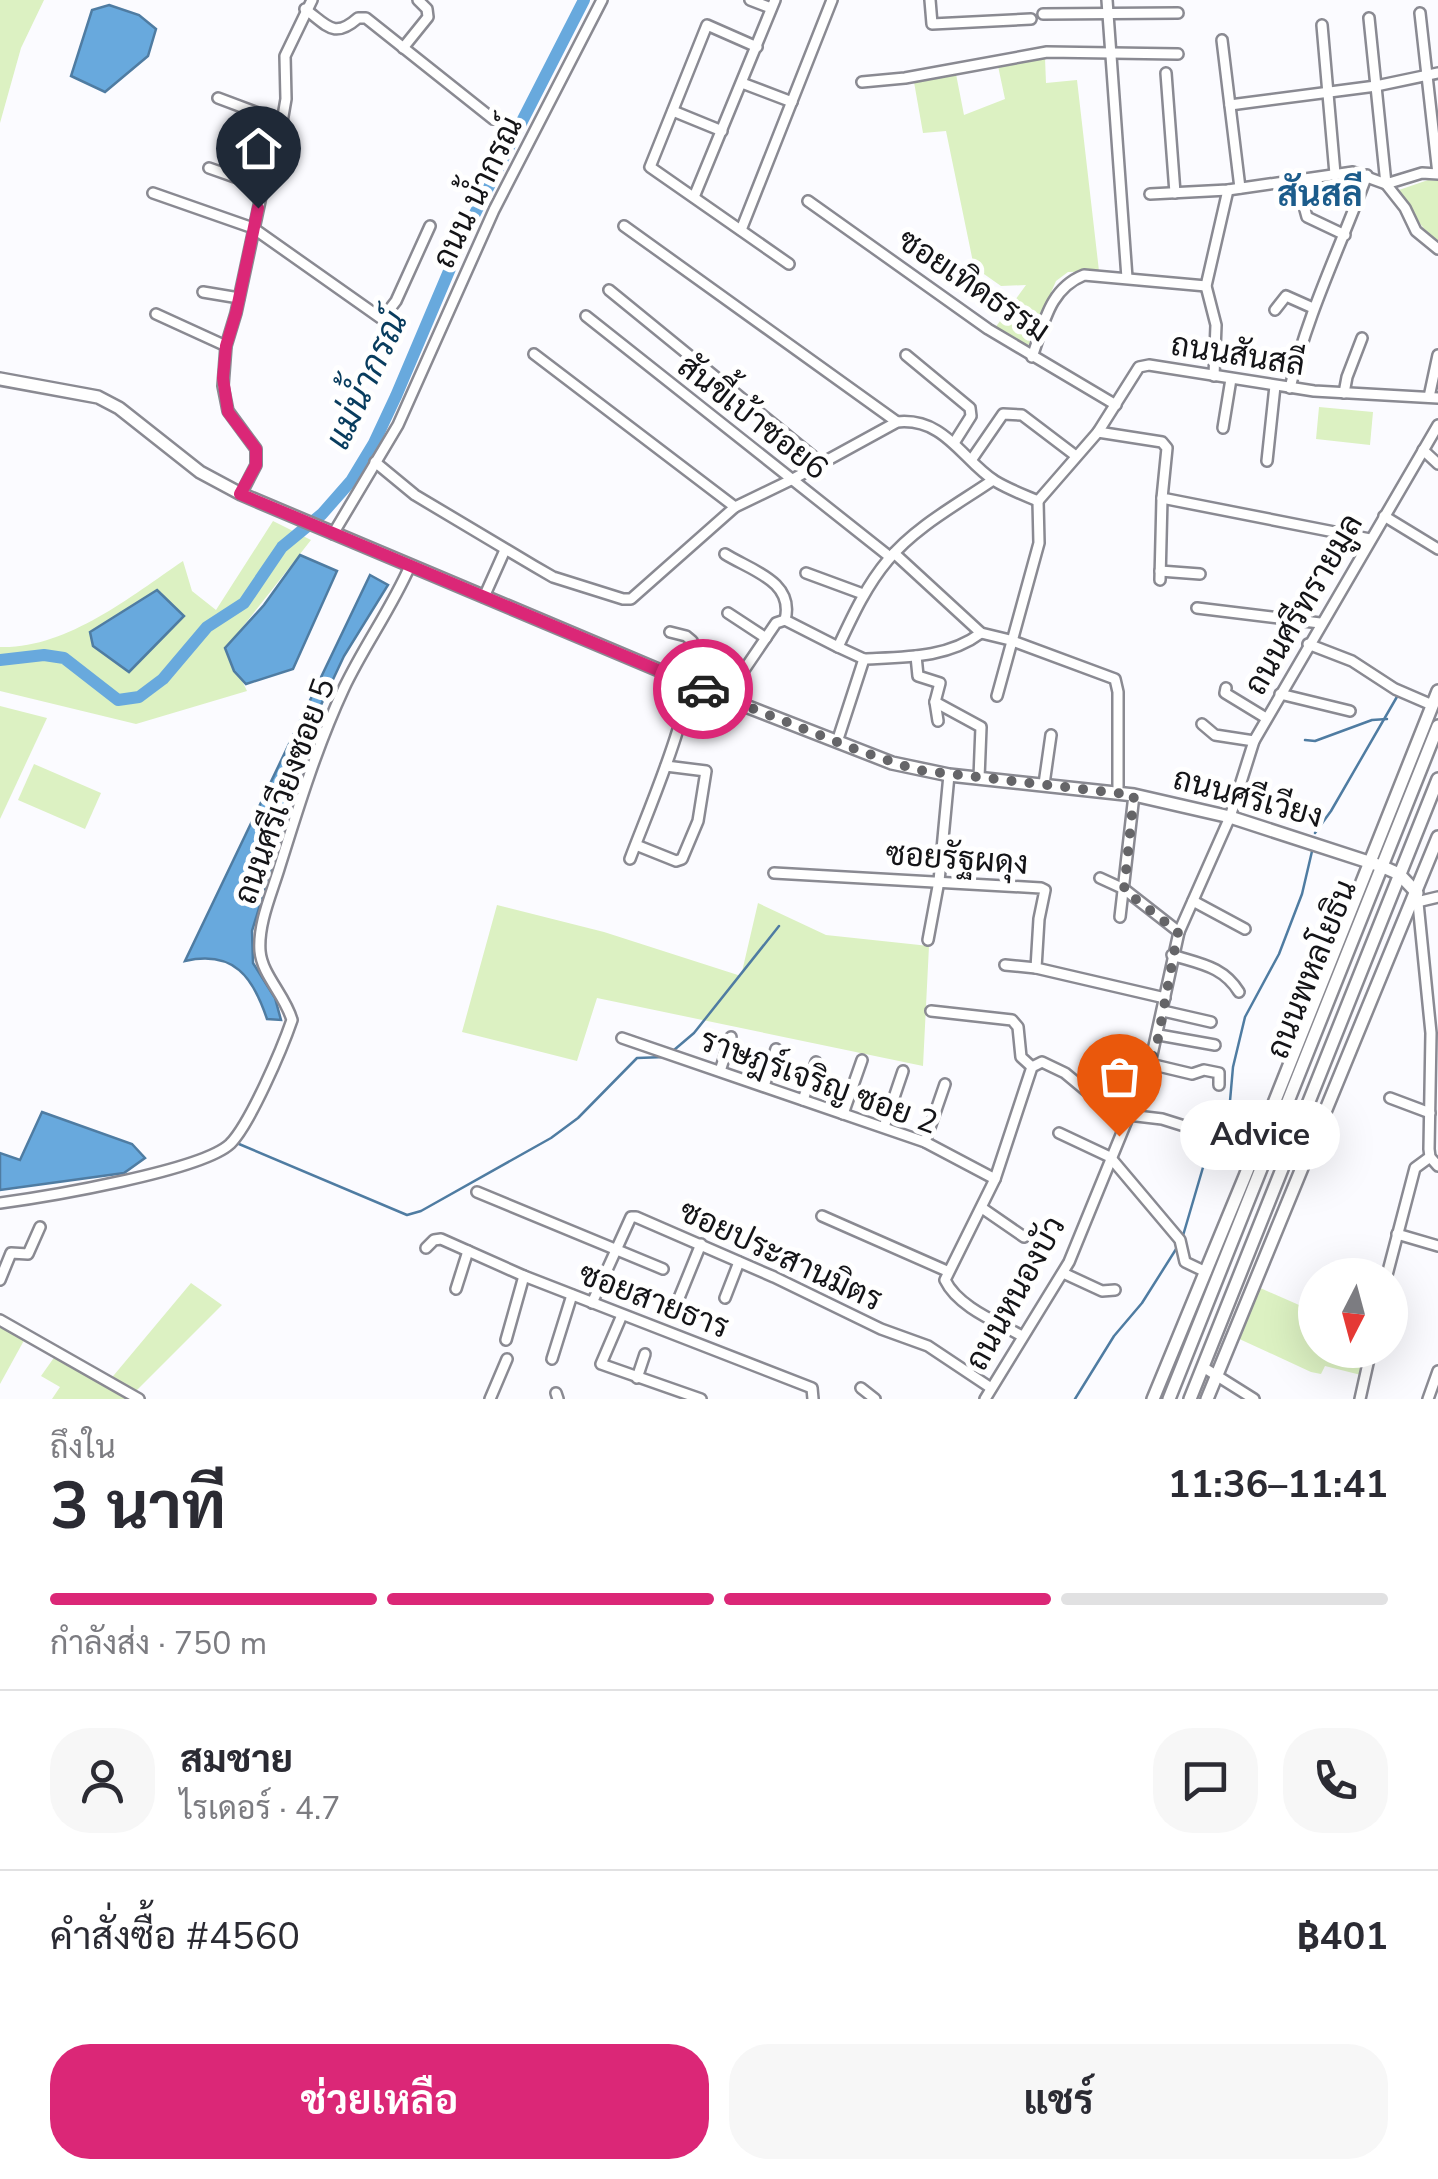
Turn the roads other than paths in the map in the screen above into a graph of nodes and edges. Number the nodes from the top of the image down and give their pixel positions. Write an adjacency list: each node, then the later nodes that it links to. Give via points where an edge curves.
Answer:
1 (312, 0): 9 (street)
2 (418, 0): 19 (street, via 428,17)
3 (602, 0): 89 (street, ถนน น้ำกรณ์)
4 (750, 0): 8 (street)
5 (832, 0): 30 (street)
6 (930, 0): 14 (street, via 932,24)
7 (1106, 0): 10 (street)
8 (773, 4): 18 (street)
9 (305, 9): 19 (street, via 337,31 364,18); 34 (street, via 284,56)
10 (1107, 13): 11 (street); 13 (street); 21 (street)
11 (1178, 13)
12 (1420, 13): 24 (street)
13 (1043, 14)
14 (1031, 18)
15 (1369, 18): 27 (street)
16 (1322, 25): 28 (street)
17 (1222, 40): 31 (street)
18 (757, 47): 26 (street); 32 (street, via 707,25)
19 (403, 48): 33 (street)
20 (1178, 54): 21 (street)
21 (1109, 56): 25 (street, via 1047,52); 57 (street)
22 (1166, 73): 46 (street)
23 (1438, 74): 24 (street)
24 (1425, 76): 27 (street); 38 (street)
25 (862, 82)
26 (742, 83): 30 (street); 35 (street)
27 (1376, 86): 28 (street); 41 (street)
28 (1327, 91): 31 (street); 37 (street)
29 (218, 98): 34 (street)
30 (792, 102): 53 (street)
31 (1230, 106): 43 (street)
32 (672, 111): 35 (street); 48 (street, via 650,167)
33 (493, 120)
34 (282, 122): 42 (street)
35 (722, 132): 48 (street)
36 (209, 168): 42 (street)
37 (1334, 174): 39 (street); 40 (street)
38 (1438, 174): 41 (street)
39 (1367, 175): 41 (street); 54 (street)
40 (1306, 179): 43 (street); 54 (street, via 1307,218)
41 (1386, 184): 55 (street, via 1416,231)
42 (263, 187): 52 (street)
43 (1240, 188): 44 (street)
44 (1228, 190): 46 (street); 58 (street)
45 (152, 193): 52 (street)
46 (1175, 193): 47 (street)
47 (1150, 194)
48 (694, 198): 53 (street)
49 (808, 200): 71 (street, ซอยเทิดธรรม)
50 (430, 226): 52 (street, via 382,319)
51 (624, 226): 80 (street)
52 (253, 228): 61 (street)
53 (741, 230): 56 (street)
54 (1345, 235): 62 (street)
55 (1438, 248)
56 (789, 264)
57 (1127, 278): 58 (street); 71 (street, via 1065,282)
58 (1206, 286): 72 (street, via 1216,324)
59 (609, 290): 90 (street)
60 (203, 292): 61 (street)
61 (239, 298): 67 (street)
62 (1313, 308): 63 (street, via 1286,296); 76 (street)
63 (1275, 310)
64 (156, 314): 67 (street)
65 (586, 316): 92 (street, สันขี้เบ้าซอย6)
66 (1362, 338): 77 (street)
67 (226, 346): 94 (street, via 228,412 256,449 256,465)
68 (534, 354): 97 (street)
69 (1438, 354): 78 (street)
70 (906, 355): 84 (street, via 970,408)
71 (1032, 357): 79 (street, ซอยเทิดธรรม)
72 (1214, 376): 74 (street, ถนนสันสลี); 79 (street, ถนนสันสลี, via 1139,367)
73 (0, 379): 94 (main road, ถนนศรีเวียง, via 98,396)
74 (1230, 380): 75 (street, ถนนสันสลี); 82 (street)
75 (1275, 386): 76 (street, ถนนสันสลี); 88 (street)
76 (1290, 388): 77 (street, ถนนสันสลี)
77 (1344, 393): 78 (street, ถนนสันสลี)
78 (1433, 397)
79 (1116, 406): 83 (street, ถนนสันสลี)
80 (898, 422): 84 (street, via 922,424); 90 (street)
81 (1438, 426): 85 (street, ถนนศรีทรายมูล)
82 (1223, 428)
83 (1098, 432): 86 (street, ถนนสันสลี); 95 (street, via 1162,442)
84 (954, 443): 87 (street)
85 (1423, 450): 91 (street); 98 (street, ถนนศรีทรายมูล)
86 (1076, 456): 87 (street, via 1022,415 1003,414); 96 (street, ถนนสันสลี)
87 (972, 458): 93 (street)
88 (1267, 461)
89 (375, 462): 99 (street, ถนน น้ำกรณ์); 102 (street, via 400,485)
90 (821, 463): 92 (street)
91 (1438, 464)
92 (793, 480): 97 (street); 104 (street, สันขี้เบ้าซอย6)
93 (993, 480): 96 (street); 104 (street)
94 (240, 494): 99 (main road, ถนนศรีเวียง)
95 (1162, 498): 100 (street); 107 (street, via 1160,576)
96 (1038, 501): 117 (street, via 1039,542)
97 (735, 507): 102 (street, via 631,599 553,577)
98 (1384, 516): 100 (street, ถนนศรีทรายมูล); 101 (street)
99 (332, 534): 105 (main road, ถนนศรีเวียง)
100 (1370, 539): 113 (street, ถนนศรีทรายมูล)
101 (1438, 549)
102 (506, 550): 109 (street)
103 (725, 554): 112 (street, via 750,564 785,596)
104 (892, 555): 108 (street); 115 (street, สันขี้เบ้าซอย6)
105 (410, 566): 109 (main road, ถนนศรีเวียง); 204 (street, ถนนศรีเวียงซอย 5, via 344,688 281,864 260,951 292,1020 268,1081 230,1143 206,1158 92,1189)
106 (806, 573): 108 (street)
107 (1200, 574)
108 (863, 594): 119 (street)
109 (484, 597): 122 (main road, ถนนศรีเวียง)
110 (1197, 608): 113 (street)
111 (728, 613): 116 (street)
112 (785, 620): 116 (street); 119 (street)
113 (1320, 623): 118 (street, ถนนศรีทรายมูล)
114 (670, 632): 122 (street, via 692,641)
115 (981, 634): 117 (street); 120 (street, via 968,644)
116 (766, 638): 127 (street)
117 (1010, 640): 126 (street); 143 (street, via 1115,680)
118 (1308, 644): 125 (street, ถนนศรีทรายมูล); 129 (street)
119 (838, 647): 121 (street)
120 (916, 656): 121 (street); 128 (street, via 918,676 940,683)
121 (864, 659): 137 (street)
122 (690, 684): 127 (main road, ถนนศรีเวียง); 138 (street)
123 (1226, 688): 131 (street, via 1230,699)
124 (1438, 691): 129 (main road)
125 (1280, 694): 130 (street); 131 (street, ถนนศรีทรายมูล)
126 (997, 696)
127 (724, 698): 137 (main road, ถนนศรีเวียง)
128 (935, 702): 132 (street); 140 (street, via 981,727)
129 (1432, 705): 149 (main road)
130 (1350, 711)
131 (1266, 718): 136 (street, ถนนศรีทรายมูล)
132 (938, 721)
133 (1202, 724): 136 (street, via 1215,734)
134 (1437, 730): 149 (main road, ถนนพหลโยธิน)
135 (1051, 735): 142 (street)
136 (1254, 740): 145 (street, ถนนศรีทรายมูล)
137 (837, 742): 139 (main road, ถนนศรีเวียง)
138 (666, 766): 147 (street); 147 (street, via 706,771 698,821 682,859)
139 (949, 775): 140 (main road, ถนนศรีเวียง); 153 (street)
140 (979, 778): 142 (main road, ถนนศรีเวียง)
141 (1438, 779): 151 (main road, ถนนพหลโยธิน)
142 (1044, 784): 143 (main road, ถนนศรีเวียง)
143 (1118, 792): 144 (main road, ถนนศรีเวียง)
144 (1134, 795): 145 (main road, ถนนศรีเวียง); 154 (street)
145 (1230, 817): 149 (main road, ถนนศรีเวียง); 157 (street, ถนนหนองบัว)
146 (1438, 837): 155 (main road)
147 (636, 845): 148 (street)
148 (630, 859)
149 (1375, 864): 151 (main road, ถนนศรีเวียง); 166 (main road, ถนนพหลโยธิน); 169 (main road)
150 (774, 872): 153 (street, ซอยรัฐผดุง)
151 (1399, 874): 155 (main road); 167 (main road, ถนนพหลโยธิน)
152 (1100, 878): 154 (street)
153 (939, 881): 161 (street); 165 (street, ซอยรัฐผดุง, via 1045,890)
154 (1124, 890): 158 (street); 160 (street)
155 (1417, 898): 156 (street); 163 (main road); 192 (street, via 1431,1033)
156 (1438, 898)
157 (1192, 900): 159 (street); 160 (street, ถนนหนองบัว)
158 (1120, 918)
159 (1245, 928)
160 (1178, 932): 162 (street, ถนนหนองบัว)
161 (928, 940)
162 (1172, 955): 168 (street, via 1229,976); 170 (street, ถนนหนองบัว)
163 (1388, 963): 167 (main road); 219 (main road)
164 (1005, 965): 165 (street)
165 (1036, 968): 170 (street)
166 (1339, 972): 169 (main road); 226 (main road, ถนนพหลโยธิน)
167 (1359, 976): 207 (main road, ถนนพหลโยธิน)
168 (1239, 992)
169 (1316, 996): 216 (main road)
170 (1165, 998): 172 (street, ถนนหนองบัว)
171 (930, 1010): 183 (street, via 1012,1020 1021,1057)
172 (1163, 1012): 173 (street); 174 (street, ถนนหนองบัว)
173 (1211, 1022)
174 (1159, 1034): 177 (street); 181 (street, ถนนหนองบัว)
175 (730, 1037): 184 (street)
176 (622, 1038): 184 (street, ราษฎร์เจริญ ซอย 2)
177 (1216, 1045)
178 (776, 1049): 189 (street)
179 (862, 1060): 193 (street)
180 (816, 1062): 191 (street)
181 (1150, 1064): 186 (street, ถนนหนองบัว); 188 (street, via 1219,1073)
182 (1099, 1065): 186 (street)
183 (1032, 1067): 194 (street, via 1042,1062 1065,1073); 202 (street)
184 (720, 1071): 189 (street, ราษฎร์เจริญ ซอย 2)
185 (904, 1071): 195 (street)
186 (1145, 1076): 194 (street, ถนนหนองบัว)
187 (945, 1084): 198 (street)
188 (1219, 1085)
189 (764, 1086): 191 (street, ราษฎร์เจริญ ซอย 2)
190 (1390, 1098): 192 (street)
191 (803, 1100): 193 (street, ราษฎร์เจริญ ซอย 2)
192 (1430, 1113): 200 (street)
193 (843, 1114): 195 (street, ราษฎร์เจริญ ซอย 2)
194 (1128, 1115): 197 (street); 199 (street, ถนนหนองบัว)
195 (884, 1127): 198 (street, ราษฎร์เจริญ ซอย 2)
196 (1059, 1133): 199 (street)
197 (1213, 1135)
198 (925, 1142): 202 (street, ราษฎร์เจริญ ซอย 2)
199 (1110, 1157): 222 (street, via 1180,1240 1184,1262); 223 (street, ถนนหนองบัว)
200 (1430, 1157): 201 (street); 209 (street, via 1415,1168)
201 (1438, 1166)
202 (995, 1180): 205 (street)
203 (477, 1192): 214 (street)
204 (0, 1203)
205 (982, 1208): 210 (street); 221 (street)
206 (822, 1216): 221 (street)
207 (1262, 1224): 219 (main road); 241 (main road, ถนนพหลโยธิน)
208 (40, 1227): 225 (street, via 28,1254 11,1253)
209 (1397, 1234): 212 (street); 217 (street)
210 (1024, 1237)
211 (701, 1244): 214 (street, ซอยประสานมิตร, via 631,1217); 218 (street, ซอยประสานมิตร); 230 (street)
212 (1438, 1246)
213 (426, 1248): 215 (street, ซอยสายธาร, via 441,1239)
214 (616, 1250): 220 (street); 232 (street, ซอยประสานมิตร)
215 (468, 1251): 224 (street, ซอยสายธาร); 227 (street)
216 (1214, 1253): 222 (main road); 226 (main road)
217 (1391, 1258)
218 (739, 1262): 231 (street); 247 (street, ซอยประสานมิตร, via 928,1346)
219 (1262, 1263): 244 (main road)
220 (663, 1269)
221 (947, 1271): 236 (street, via 948,1287)
222 (1206, 1272): 256 (main road)
223 (1063, 1273): 228 (street); 236 (street, ถนนหนองบัว)
224 (524, 1276): 229 (street, ซอยสายธาร); 237 (street)
225 (0, 1280)
226 (1214, 1286): 235 (main road, ถนนพหลโยธิน)
227 (456, 1289)
228 (1115, 1290)
229 (572, 1295): 232 (street, ซอยสายธาร); 240 (street)
230 (679, 1298)
231 (725, 1298)
232 (592, 1303): 233 (street, ซอยสายธาร)
233 (622, 1314): 245 (street, via 600,1364); 253 (street, ซอยสายธาร, via 812,1388)
234 (0, 1320): 250 (street)
235 (1200, 1323): 241 (main road, via 1198,1357); 249 (main road, ถนนพหลโยธิน)
236 (1022, 1336): 247 (street, ถนนหนองบัว)
237 (506, 1340)
238 (646, 1354): 245 (street)
239 (507, 1359): 251 (street)
240 (552, 1359)
241 (1204, 1367): 244 (street); 249 (main road, via 1189,1370); 257 (main road, ถนนพหลโยธิน)
242 (1366, 1368): 248 (street)
243 (1438, 1371): 260 (street)
244 (1216, 1375): 258 (main road); 259 (street)
245 (637, 1378): 252 (street)
246 (861, 1388): 254 (street)
247 (991, 1388): 255 (street, ถนนหนองบัว)
248 (1361, 1394)
249 (1170, 1396)
250 (139, 1399)
251 (490, 1399)
252 (701, 1399)
253 (813, 1399)
254 (875, 1399)
255 (985, 1399)
256 (1153, 1399)
257 (1190, 1399)
258 (1207, 1399)
259 (1254, 1399)
260 (1428, 1399)

